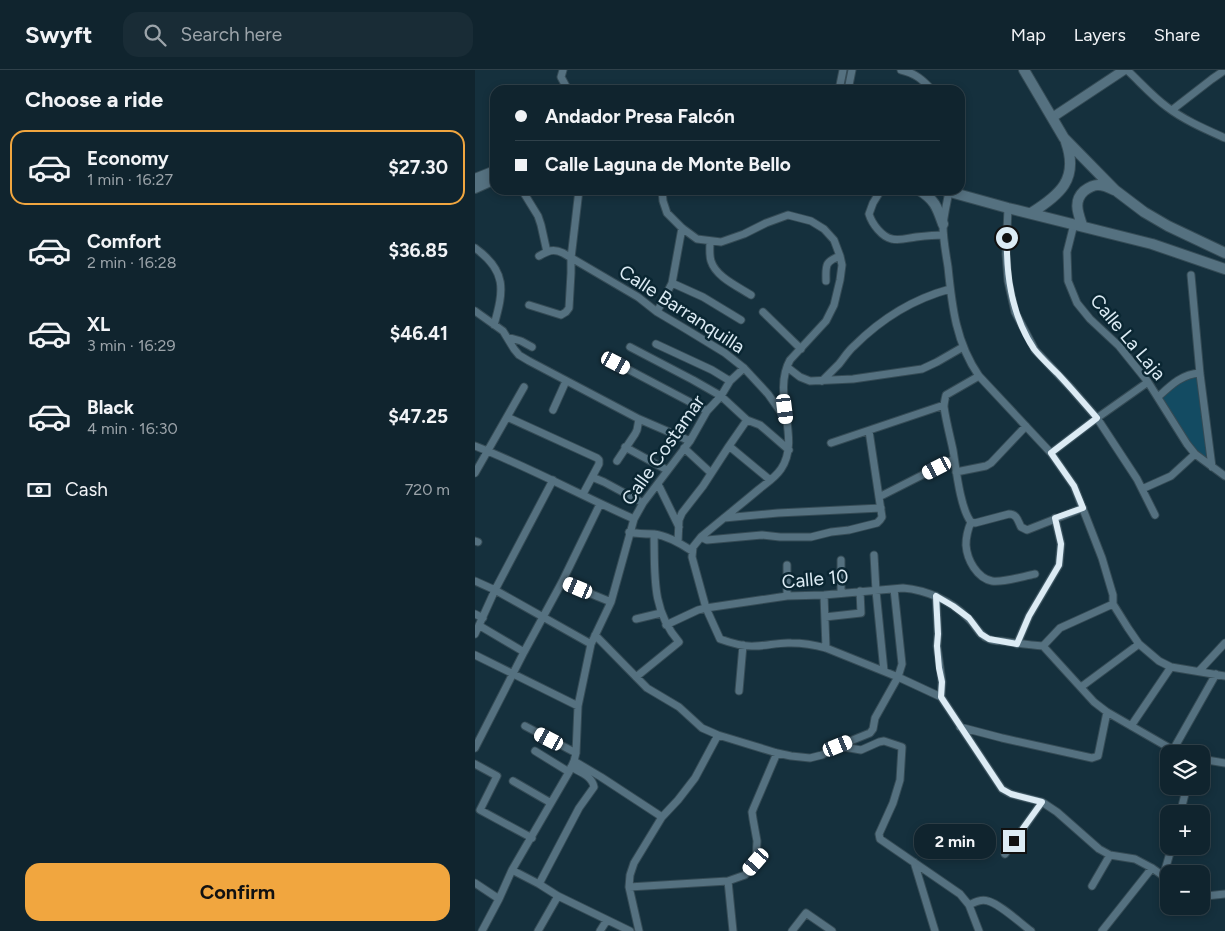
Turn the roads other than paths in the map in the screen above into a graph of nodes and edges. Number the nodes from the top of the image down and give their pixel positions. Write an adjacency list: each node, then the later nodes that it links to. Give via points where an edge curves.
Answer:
1 (563, 70): 9 (street, via 561,77)
2 (843, 70): 10 (street)
3 (852, 70): 11 (street)
4 (901, 70): 8 (street)
5 (1024, 70): 14 (main road)
6 (1125, 70): 13 (street); 14 (street)
7 (1225, 70): 13 (street)
8 (911, 71): 12 (street)
9 (565, 85)
10 (840, 85)
11 (849, 85)
12 (928, 85)
13 (1172, 110): 16 (street)
14 (1053, 117): 15 (main road)
15 (1065, 138): 21 (main road); 30 (main road, via 1070,163 1065,186 1048,203)
16 (1225, 138)
17 (490, 173): 18 (main road)
18 (475, 179)
19 (490, 181): 20 (main road)
20 (475, 188)
21 (1115, 190): 31 (main road, via 1099,185 1089,187 1081,194 1077,202); 37 (main road, via 1168,226)
22 (525, 195): 36 (street, via 538,216)
23 (578, 195): 40 (street)
24 (663, 195): 32 (street, via 667,213)
25 (878, 195): 33 (street, via 869,214 883,234 892,239 916,237)
26 (927, 195): 33 (main road, via 937,208)
27 (946, 195): 33 (street)
28 (961, 195): 29 (main road)
29 (1008, 208): 30 (main road); 75 (street, via 1008,281 1015,312 1035,350)
30 (1031, 213): 31 (main road)
31 (1078, 225): 41 (main road, via 1152,244); 67 (street, Calle La Laja, via 1067,252 1068,281 1077,303)
32 (682, 228): 34 (street, via 697,239); 44 (street)
33 (943, 229): 45 (street)
34 (710, 241): 39 (street, via 721,242 788,215 811,221 824,229 835,240); 46 (street, via 710,260 715,270)
35 (475, 248): 52 (street, via 498,272 501,296)
36 (547, 252): 38 (street); 40 (street, Calle Barranquilla, via 556,250)
37 (1225, 253)
38 (539, 256)
39 (840, 256): 43 (street, via 828,263); 58 (street, via 842,265 834,305 826,322)
40 (571, 258): 47 (street, via 569,308 566,312 561,315); 49 (street, Calle Barranquilla, via 638,297)
41 (1225, 268)
42 (1191, 275): 62 (street)
43 (826, 281)
44 (673, 283): 49 (street); 51 (street)
45 (950, 289): 57 (street); 66 (street, via 915,301 883,320)
46 (751, 295)
47 (529, 305)
48 (475, 311): 52 (street)
49 (657, 312): 61 (street, Calle Barranquilla)
50 (763, 312): 58 (street)
51 (741, 320)
52 (494, 325): 53 (street)
53 (507, 337): 55 (street); 64 (street, via 519,355)
54 (656, 344): 65 (street)
55 (532, 347)
56 (630, 347): 69 (street)
57 (963, 347): 63 (street); 66 (street, via 922,369)
58 (801, 349): 60 (street)
59 (616, 363): 73 (street)
60 (787, 367): 66 (street, via 810,381); 78 (street, via 783,387)
61 (744, 368): 65 (street, Calle Costamar); 78 (street, Calle Barranquilla)
62 (1200, 373): 70 (street, via 1187,375); 93 (street)
63 (979, 376): 71 (street, via 947,396); 79 (street)
64 (566, 381): 72 (street); 76 (street)
65 (730, 381): 69 (street, Calle Costamar)
66 (822, 381)
67 (1148, 382): 70 (street, Calle La Laja); 75 (street)
68 (524, 387): 74 (street)
69 (721, 396): 73 (street, Calle Costamar); 77 (street)
70 (1158, 397): 90 (street, Calle La Laja)
71 (944, 405): 80 (street); 91 (street)
72 (553, 410)
73 (707, 412): 81 (street, Calle Costamar)
74 (507, 417): 88 (street); 99 (street, via 597,458 599,464)
75 (1097, 418): 89 (street); 103 (street)
76 (639, 419): 81 (street); 85 (street, via 637,430)
77 (747, 420): 84 (street); 87 (street, via 759,425)
78 (787, 421): 87 (street)
79 (1026, 426): 89 (street); 96 (street, via 991,463)
80 (869, 431): 82 (street); 105 (street)
81 (690, 441): 86 (street, Calle Costamar)
82 (831, 443)
83 (475, 446): 88 (street)
84 (729, 446): 97 (street); 101 (street)
85 (625, 447): 92 (street); 94 (street)
86 (683, 448): 94 (street, Calle Costamar); 97 (street)
87 (789, 450): 101 (street, via 781,469)
88 (487, 451): 95 (street); 100 (street)
89 (1051, 453): 109 (street, via 1074,486)
90 (1195, 454): 93 (street, Calle La Laja); 103 (street, via 1171,476)
91 (954, 459): 96 (street); 105 (street)
92 (617, 462)
93 (1212, 467): 98 (street, Calle La Laja)
94 (667, 470): 102 (street, Calle Costamar)
95 (475, 471)
96 (956, 472): 114 (street)
97 (711, 473): 115 (street, via 682,513)
98 (1225, 476)
99 (592, 477): 104 (street); 106 (street)
100 (553, 480): 104 (street); 128 (street)
101 (770, 480): 111 (street)
102 (658, 484): 106 (street, Calle Costamar); 115 (street)
103 (1142, 489): 110 (street)
104 (583, 494): 107 (street)
105 (879, 497): 108 (street)
106 (643, 503): 113 (street, Calle Costamar)
107 (600, 504): 113 (street); 126 (street)
108 (881, 508): 111 (street); 118 (street, via 877,523 811,537 762,535 707,540)
109 (1083, 508): 112 (street); 136 (street, via 1102,558)
110 (1155, 515)
111 (723, 518): 118 (street)
112 (1055, 518): 114 (street, via 1027,530 1021,527 1013,514); 150 (street, via 1061,544 1059,565 1029,616)
113 (634, 519): 116 (street, Calle Costamar)
114 (971, 522): 124 (street, via 967,554 980,576 1000,581)
115 (679, 527): 119 (street)
116 (629, 532): 117 (street); 135 (street, Calle Costamar)
117 (654, 534): 119 (street); 138 (street, via 655,587)
118 (701, 537): 120 (street)
119 (678, 542): 120 (street)
120 (692, 551): 137 (street)
121 (874, 555): 130 (street)
122 (841, 560): 131 (street)
123 (787, 564): 133 (street)
124 (1035, 574)
125 (475, 581): 128 (street)
126 (562, 582): 135 (street); 142 (street)
127 (894, 589): 130 (street, Calle 10); 134 (street, Calle 10, via 915,589); 164 (street, via 901,664)
128 (495, 590): 141 (street); 142 (street)
129 (860, 591): 130 (street, Calle 10); 131 (street, Calle 10); 140 (street, via 861,613)
130 (876, 591): 158 (street)
131 (841, 592): 132 (street, Calle 10)
132 (824, 595): 133 (street, Calle 10); 140 (street)
133 (787, 596): 137 (street, Calle 10)
134 (936, 596): 150 (street, Calle 10, via 969,618 989,639); 167 (street)
135 (611, 602): 147 (street, Calle Costamar)
136 (1113, 604): 151 (street); 153 (street, via 1060,628)
137 (706, 608): 144 (street, Calle 10); 152 (street, via 720,639)
138 (661, 613): 143 (street); 144 (street)
139 (475, 614): 141 (street)
140 (825, 617): 154 (street)
141 (483, 618): 145 (street)
142 (543, 618): 149 (street); 155 (street)
143 (636, 619)
144 (666, 625): 163 (street, via 679,642)
145 (479, 626): 146 (street); 155 (street)
146 (475, 634)
147 (595, 635): 149 (street, Calle Costamar); 163 (street)
148 (1225, 643): 159 (street)
149 (591, 644): 168 (street, Calle Costamar)
150 (1017, 644): 153 (street, Calle 10)
151 (1139, 644): 157 (street, via 1159,661); 165 (street)
152 (743, 645): 154 (street, via 790,642); 166 (street)
153 (1043, 646): 165 (street)
154 (826, 648): 158 (street)
155 (524, 652): 160 (street)
156 (475, 655): 160 (street)
157 (1171, 666): 159 (street); 171 (street)
158 (884, 671): 164 (street)
159 (1199, 671): 161 (street)
160 (513, 674): 168 (street); 177 (street)
161 (1216, 674): 162 (street); 175 (street)
162 (1225, 676)
163 (636, 677): 173 (street, via 703,728)
164 (898, 677): 167 (street); 176 (street, via 875,718 873,729)
165 (1081, 687): 169 (street)
166 (739, 691)
167 (941, 697): 172 (street)
168 (578, 706): 181 (street, Calle Costamar)
169 (1107, 712): 171 (street); 172 (street, via 1098,756 1092,758)
170 (525, 726): 181 (street)
171 (1131, 726): 174 (street)
172 (960, 727): 185 (street, via 1002,789)
173 (719, 735): 179 (street); 187 (street, via 695,778)
174 (1164, 745)
175 (1176, 745)
176 (838, 746): 179 (street, via 815,758); 191 (street, via 861,750 884,742 902,747 900,780 879,834 880,840)
177 (475, 748)
178 (535, 752): 181 (street)
179 (777, 753): 195 (street, via 752,812 757,841 756,862 745,875)
180 (1210, 760): 182 (street)
181 (572, 763): 186 (street, Calle Costamar); 187 (street, via 601,777); 197 (street, via 589,777 594,787 579,808)
182 (1225, 763)
183 (475, 764): 188 (street, via 497,776 480,810)
184 (513, 781): 186 (street)
185 (1042, 802): 189 (street); 190 (street, via 1099,850)
186 (551, 803): 188 (street, Calle Costamar)
187 (662, 818): 199 (street, via 629,875)
188 (532, 838): 193 (street, Calle Costamar)
189 (1005, 854)
190 (1110, 855): 192 (street, via 1135,859); 198 (street)
191 (914, 862): 204 (street, via 960,894); 214 (street)
192 (1152, 868): 194 (street); 217 (street)
193 (512, 870): 197 (street); 203 (street, Calle Costamar)
194 (1160, 874)
195 (728, 881): 199 (street); 211 (street)
196 (475, 883): 203 (street)
197 (539, 884): 201 (street)
198 (1092, 886)
199 (629, 887): 210 (street)
200 (1225, 894): 202 (street)
201 (558, 896): 205 (street); 207 (street)
202 (1210, 896)
203 (499, 899): 206 (street, Calle Costamar)
204 (969, 905): 215 (street); 216 (street, via 987,900)
205 (607, 920): 208 (street); 209 (street)
206 (481, 931)
207 (538, 931)
208 (600, 931)
209 (630, 931)
210 (639, 931)
211 (733, 931)
212 (792, 931): 213 (street, via 806,913)
213 (832, 931)
214 (935, 931)
215 (979, 931)
216 (1031, 931)
217 (1102, 931)

